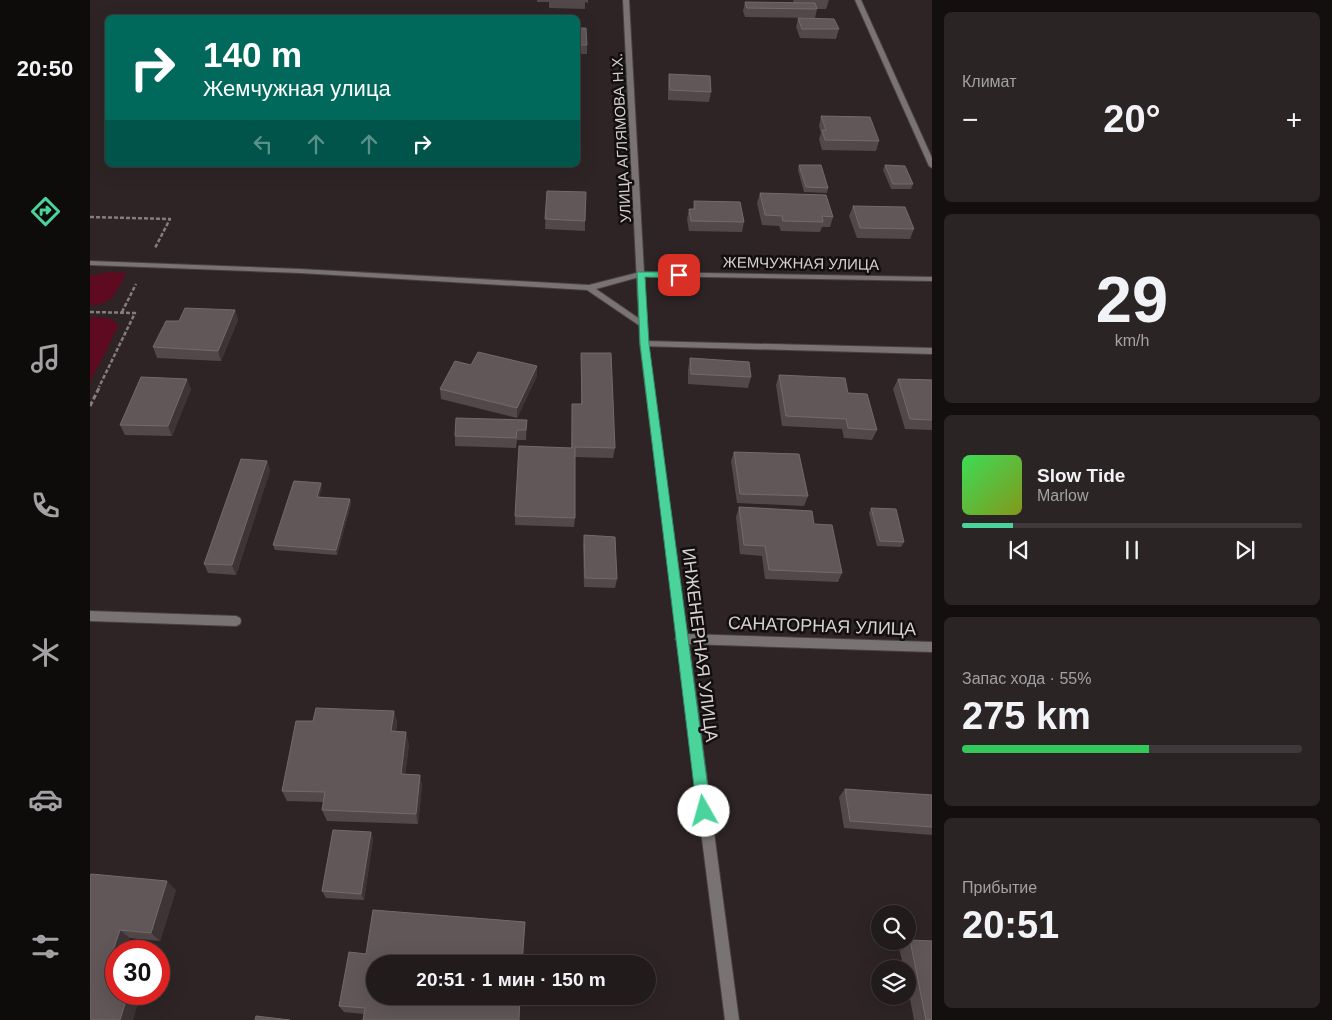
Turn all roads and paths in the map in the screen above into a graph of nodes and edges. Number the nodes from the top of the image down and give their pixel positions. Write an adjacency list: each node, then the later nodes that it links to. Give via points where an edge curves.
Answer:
1 (626, 0): 5 (street, УЛИЦА АГЛЯМОВА Н.Х.)
2 (858, 0): 3 (street)
3 (932, 166)
4 (90, 263): 7 (street)
5 (640, 274): 6 (street, ЖЕМЧУЖНАЯ УЛИЦА); 7 (street, ЖЕМЧУЖНАЯ УЛИЦА); 9 (street, ИНЖЕНЕРНАЯ УЛИЦА)
6 (932, 279)
7 (589, 288): 9 (street)
8 (90, 312): 12 (path, via 135,313)
9 (643, 324): 10 (street, ИНЖЕНЕРНАЯ УЛИЦА)
10 (644, 344): 11 (street); 15 (street, ИНЖЕНЕРНАЯ УЛИЦА)
11 (932, 351)
12 (90, 406)
13 (90, 616): 14 (street)
14 (236, 621)
15 (682, 639): 16 (street, САНАТОРНАЯ УЛИЦА); 17 (street, ИНЖЕНЕРНАЯ УЛИЦА)
16 (932, 647)
17 (732, 1020)

